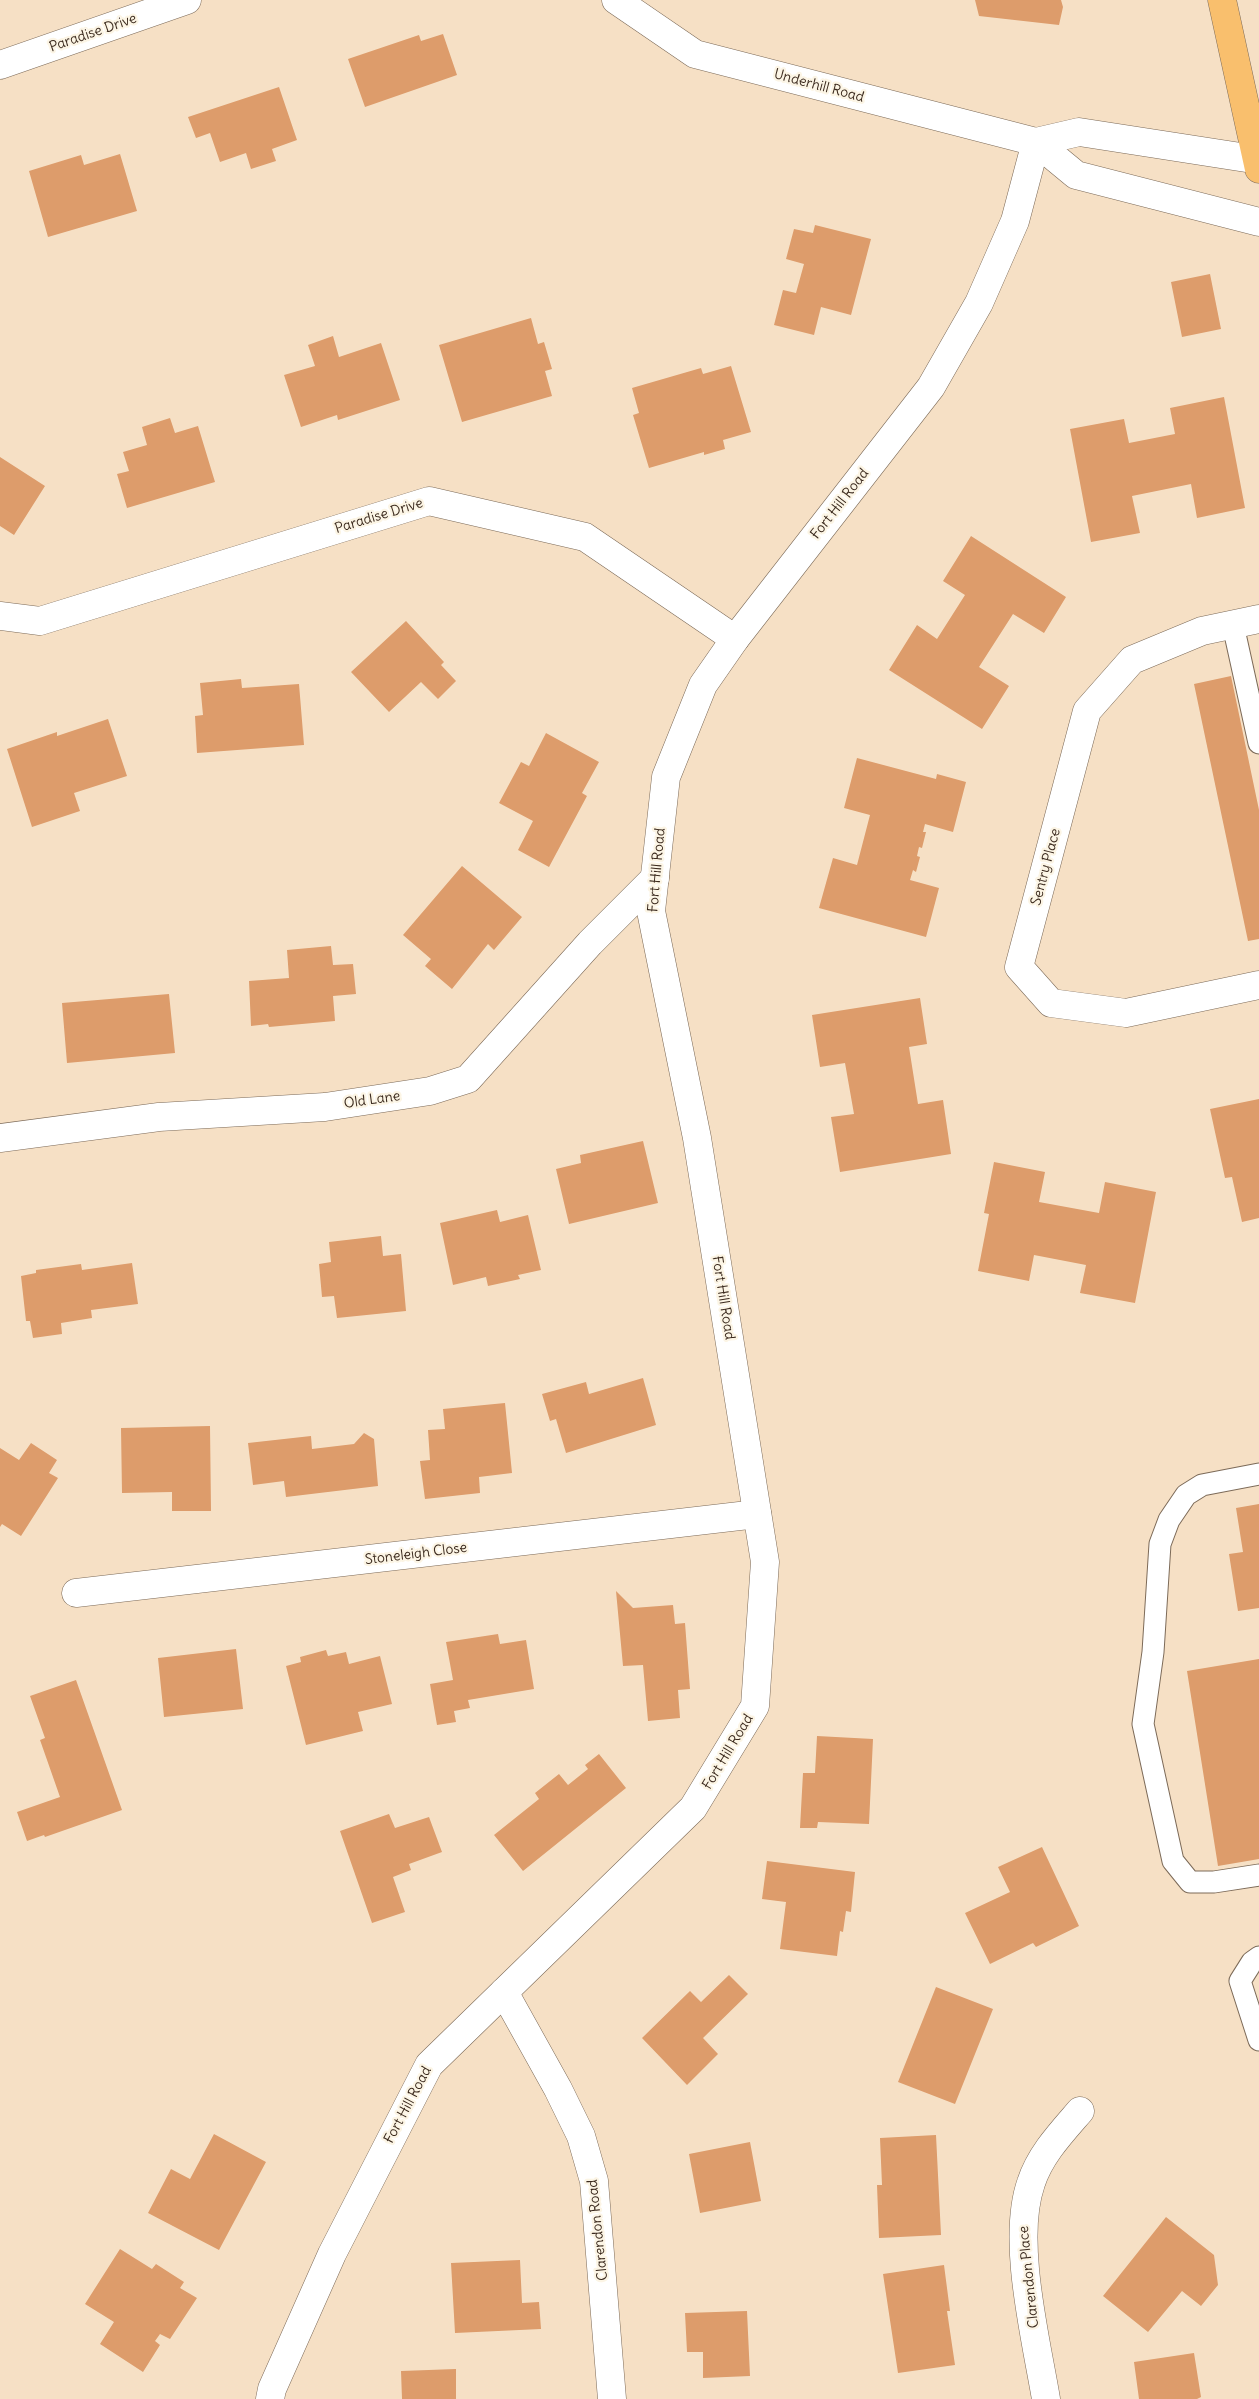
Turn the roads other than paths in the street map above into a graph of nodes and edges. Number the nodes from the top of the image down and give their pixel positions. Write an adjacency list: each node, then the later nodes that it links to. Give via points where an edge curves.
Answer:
1 (187, 0): 4 (street, Paradise Drive)
2 (616, 0): 5 (street, Underhill Road, via 695,54)
3 (1222, 0): 6 (main road)
4 (0, 65)
5 (1036, 142): 6 (street, Underhill Road, via 1079,132); 7 (street, Underhill Road, via 1076,175); 11 (street, Fort Hill Road, via 1011,230 979,304 931,387)
6 (1258, 163)
7 (1259, 222)
8 (0, 616): 11 (street, Paradise Drive, via 40,621 429,501 585,537)
9 (1259, 619): 10 (street, Sentry Place)
10 (1233, 625): 12 (lane); 14 (street, Sentry Place, via 1202,631 1132,660 1087,711 1020,967 1051,1003 1126,1013)
11 (735, 639): 13 (street, Fort Hill Road, via 703,685 666,777)
12 (1259, 743)
13 (655, 878): 15 (street, Old Lane, via 590,942 468,1079 430,1091 325,1106 159,1116); 17 (street, Fort Hill Road, via 652,910 697,1138)
14 (1259, 985)
15 (0, 1138)
16 (1259, 1474): 19 (lane, via 1202,1485 1186,1495 1169,1520 1160,1544 1153,1652 1143,1724 1173,1861 1190,1882)
17 (757, 1514): 18 (street, Stoneleigh Close); 21 (street, Fort Hill Road, via 765,1562 755,1706 693,1808)
18 (76, 1593)
19 (1259, 1875)
20 (1259, 1957): 22 (lane, via 1240,1981)
21 (504, 1992): 24 (street, Fort Hill Road, via 429,2065 332,2254); 25 (street, Clarendon Road, via 581,2136 594,2180)
22 (1259, 2040)
23 (1080, 2111): 26 (street, Clarendon Place, via 1052,2142 1031,2183 1022,2223 1029,2297)
24 (270, 2399)
25 (612, 2399)
26 (1046, 2399)

